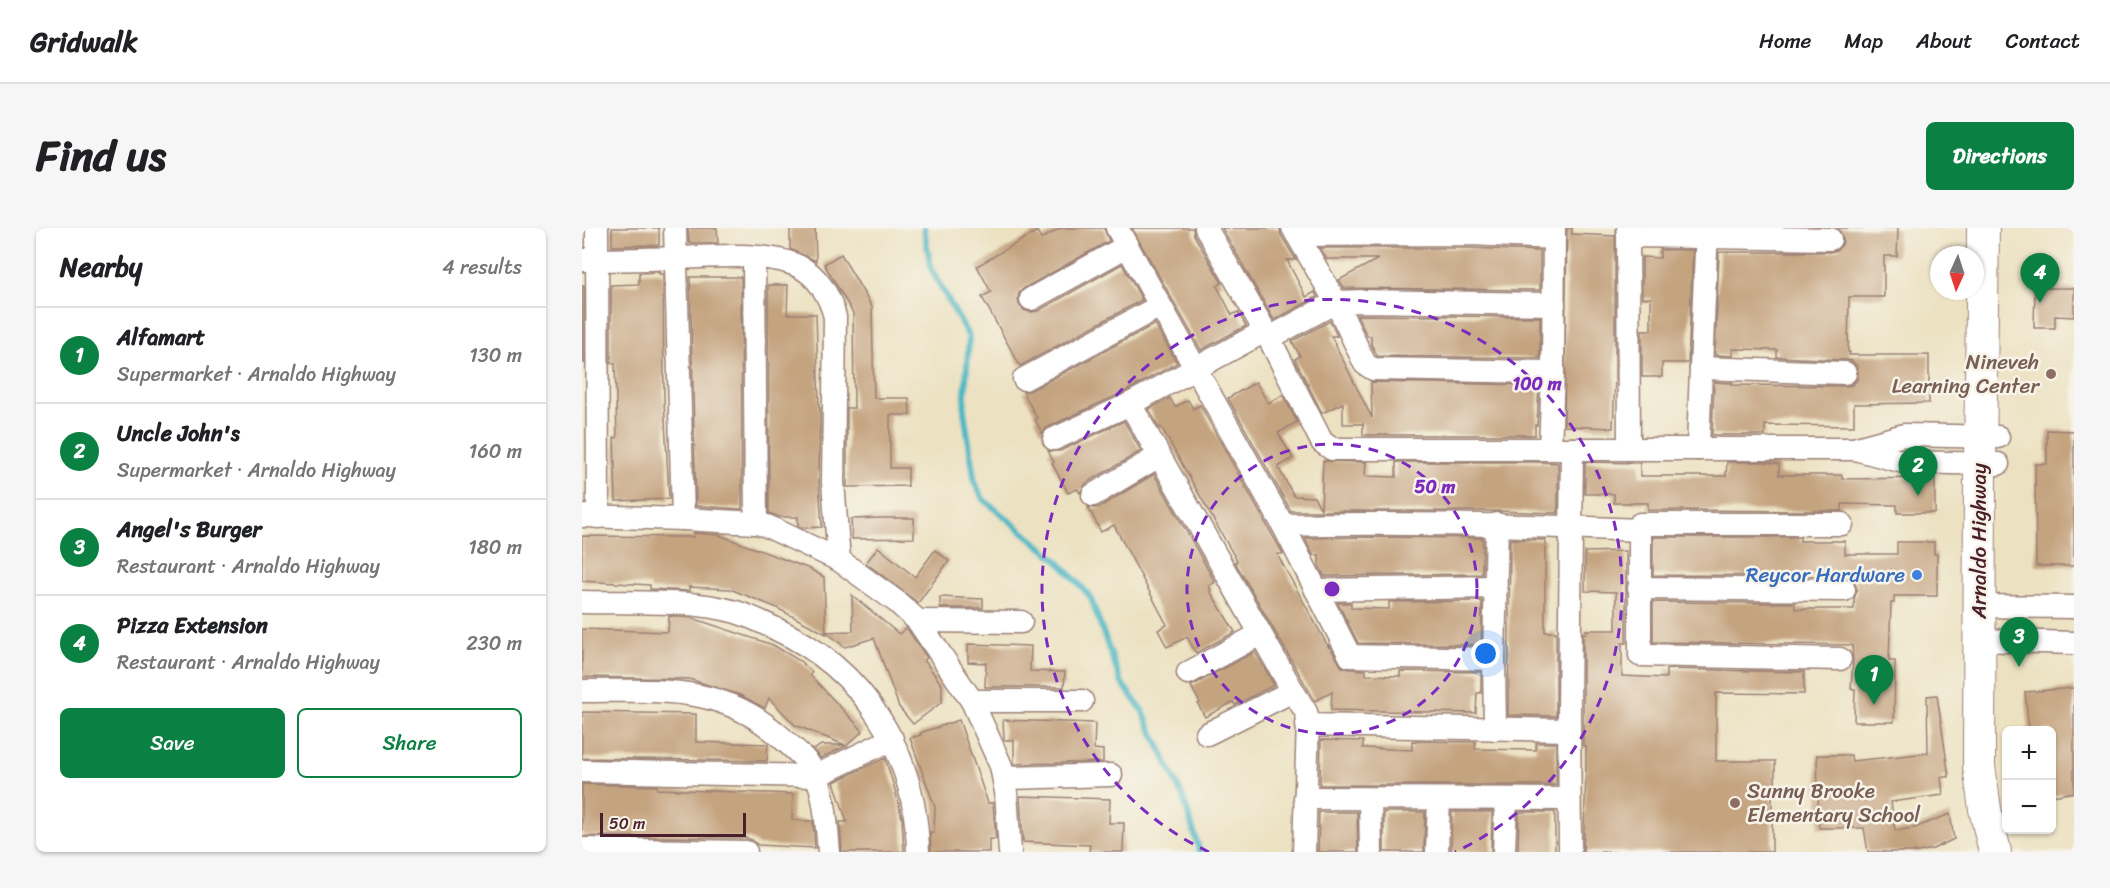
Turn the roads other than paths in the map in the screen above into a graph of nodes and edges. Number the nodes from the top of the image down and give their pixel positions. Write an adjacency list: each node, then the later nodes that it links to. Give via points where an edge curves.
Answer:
1 (597, 228): 14 (street)
2 (675, 228): 12 (street)
3 (1206, 228): 19 (street)
4 (1983, 228): 30 (main road, Arnaldo Highway)
5 (1997, 228): 30 (main road, Arnaldo Highway, via 2000,288)
6 (1295, 231): 9 (street); 16 (street)
7 (1628, 232): 8 (street); 28 (street)
8 (1707, 232): 11 (street); 20 (street)
9 (1554, 233): 17 (street)
10 (1122, 237): 15 (street); 18 (street)
11 (1830, 239)
12 (676, 258): 13 (street); 14 (street); 34 (street)
13 (754, 258): 35 (street); 41 (street, via 798,266 826,292 833,307 833,482)
14 (590, 260): 33 (street)
15 (1031, 299)
16 (1336, 302): 17 (street); 19 (street); 22 (street, via 1365,363 1373,369)
17 (1554, 304): 22 (street)
18 (1160, 306): 21 (street); 24 (street)
19 (1267, 334): 21 (street); 27 (street, via 1322,442 1332,449)
20 (1701, 368): 23 (street); 29 (street)
21 (1194, 369): 25 (street); 38 (street)
22 (1553, 372): 27 (street)
23 (1845, 373)
24 (1024, 380)
25 (1130, 404): 26 (street); 31 (street)
26 (1054, 439)
27 (1561, 449): 28 (street); 39 (street)
28 (1629, 449): 29 (street)
29 (1698, 449): 30 (street, via 1853,449 1904,435)
30 (1989, 450): 47 (main road, Arnaldo Highway)
31 (1159, 456): 32 (street); 51 (street)
32 (1093, 495)
33 (590, 516): 34 (street)
34 (683, 519): 35 (street)
35 (756, 523): 41 (street)
36 (1497, 524): 38 (street); 39 (street); 42 (street)
37 (1842, 524): 40 (street, via 1640,524)
38 (1283, 525): 44 (street)
39 (1570, 527): 40 (street); 63 (street)
40 (1640, 530): 43 (street)
41 (838, 560): 49 (street)
42 (1495, 587): 44 (street); 54 (street)
43 (1639, 588): 45 (street); 55 (street, via 1640,655)
44 (1317, 590): 54 (street, via 1350,656)
45 (1844, 590)
46 (582, 602): 65 (street, via 698,606 736,612 760,621 797,638 826,658 875,709)
47 (1988, 606): 48 (street); 52 (main road, Arnaldo Highway)
48 (2074, 607)
49 (918, 621): 50 (street); 59 (street)
50 (1021, 622)
51 (1260, 634): 56 (street); 58 (street)
52 (1988, 641): 53 (street); 75 (main road, Arnaldo Highway); 88 (main road, Arnaldo Highway, via 1979,766)
53 (2074, 643)
54 (1494, 659): 62 (street)
55 (1840, 659)
56 (1188, 673)
57 (582, 691): 67 (street, via 670,692 721,701 771,729 800,754)
58 (1293, 691): 61 (street, via 1306,712); 64 (street)
59 (972, 701): 60 (street); 69 (street)
60 (1082, 701)
61 (1307, 725): 62 (street); 70 (street)
62 (1495, 729): 63 (street)
63 (1569, 730): 74 (street)
64 (1207, 734)
65 (892, 738): 67 (street); 80 (street, via 907,776)
66 (582, 771): 67 (street)
67 (816, 776): 79 (street)
68 (1111, 776): 69 (street)
69 (1005, 778): 81 (street)
70 (1305, 798): 71 (street); 83 (street)
71 (1370, 799): 72 (street); 84 (street)
72 (1439, 799): 73 (street); 85 (street)
73 (1506, 799): 74 (street); 86 (street)
74 (1569, 799): 87 (street)
75 (2002, 800)
76 (2008, 834): 89 (main road, Arnaldo Highway)
77 (582, 849): 78 (street)
78 (746, 852)
79 (829, 852)
80 (918, 852)
81 (1010, 852): 82 (street)
82 (1023, 852)
83 (1304, 852)
84 (1371, 852)
85 (1437, 852)
86 (1504, 852)
87 (1570, 852)
88 (1995, 852)
89 (2012, 852)

